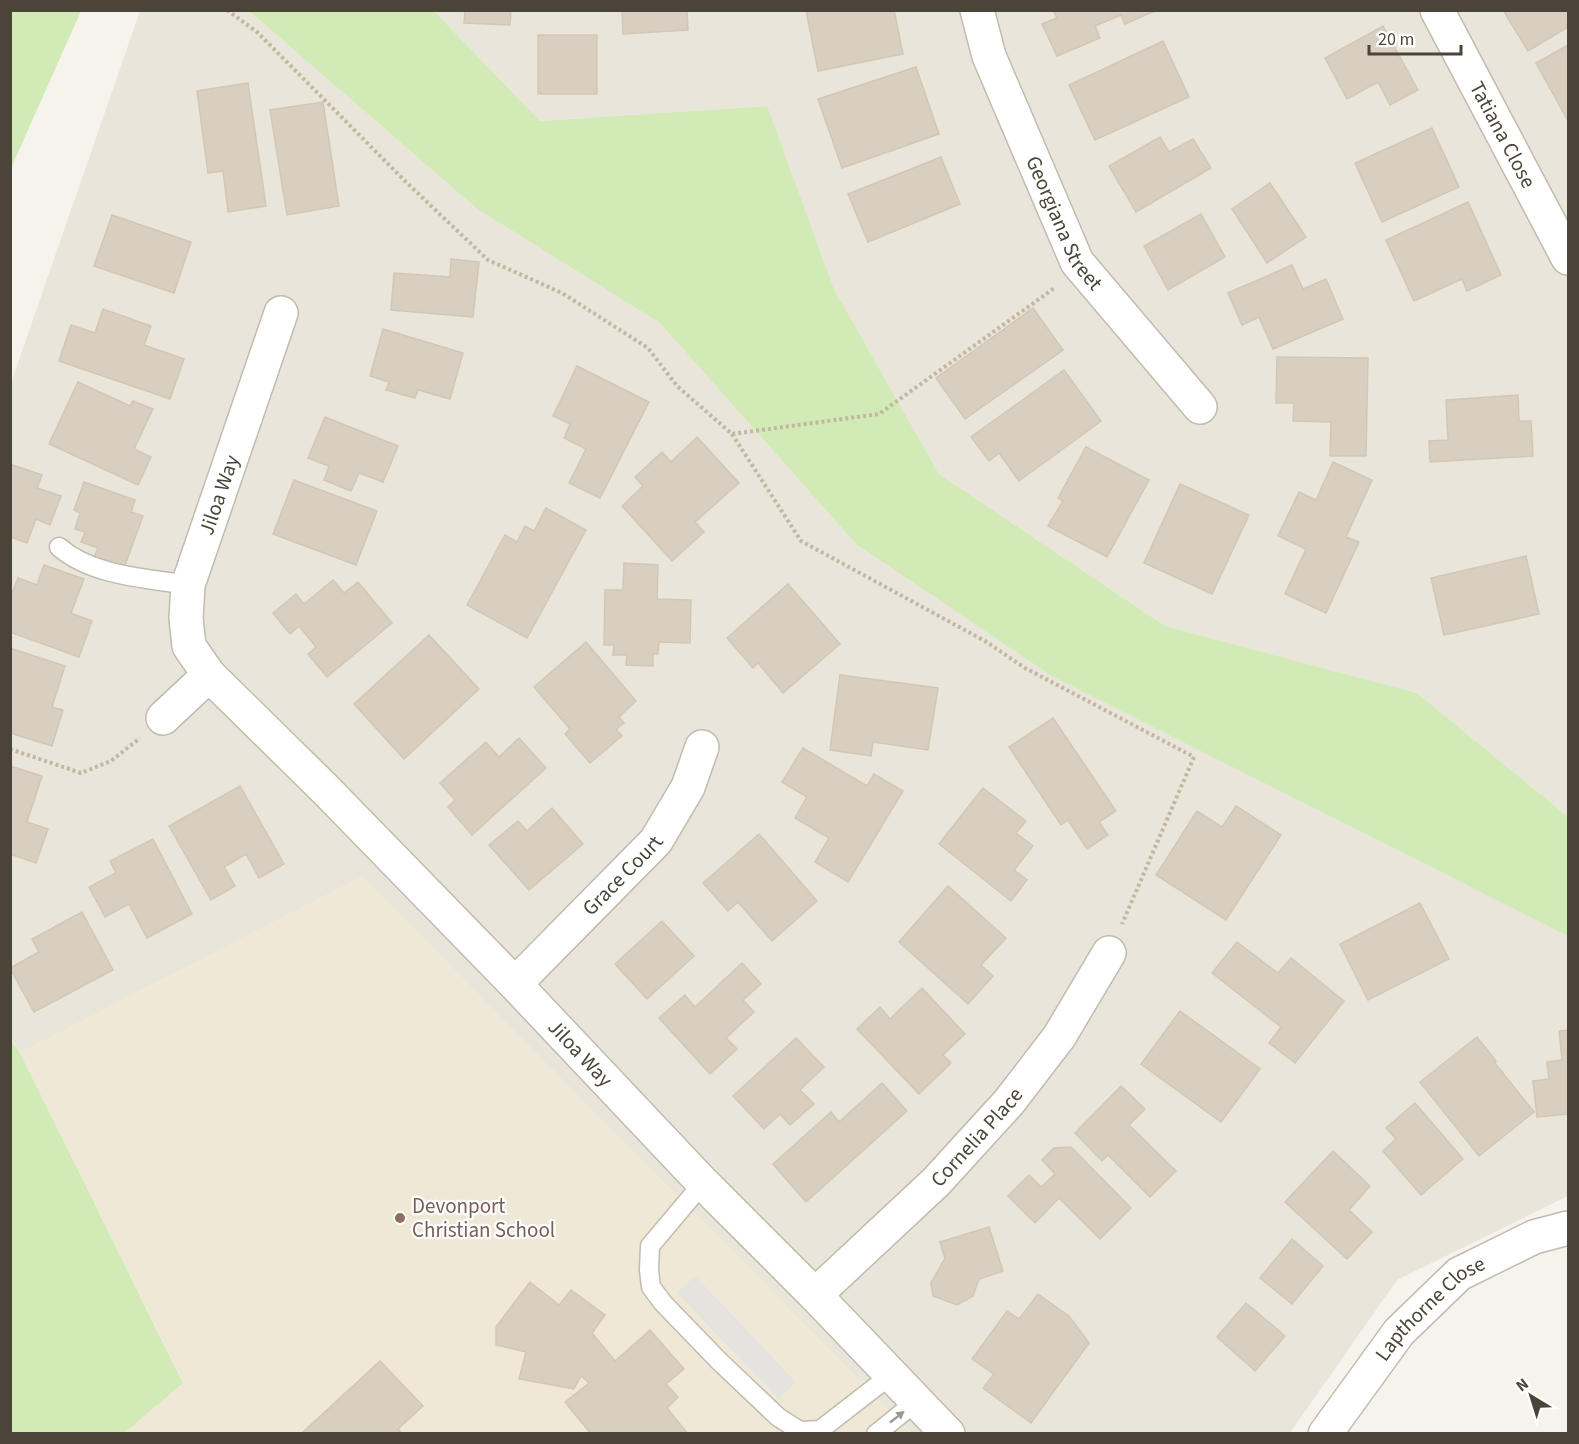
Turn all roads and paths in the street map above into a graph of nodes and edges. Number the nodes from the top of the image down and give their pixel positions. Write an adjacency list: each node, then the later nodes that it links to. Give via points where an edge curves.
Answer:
1 (227, 10): 8 (path, via 257,32 488,260 562,292 648,348 677,386)
2 (976, 10): 5 (street, Georgiana Street, via 988,56)
3 (1437, 10): 4 (street, Tatiana Close)
4 (1569, 258)
5 (1082, 269): 7 (street, Georgiana Street); 8 (path, via 879,414)
6 (281, 313): 10 (street, Jiloa Way)
7 (1200, 407)
8 (732, 434): 15 (path, via 801,541 985,641 1025,668 1194,757)
9 (59, 547): 10 (lane, via 72,558 122,575)
10 (188, 585): 11 (street, Jiloa Way, via 189,646)
11 (208, 675): 12 (street); 16 (street, Jiloa Way)
12 (163, 718): 14 (path, via 111,761 81,772)
13 (702, 747): 16 (street, Grace Court, via 688,787 656,841)
14 (10, 749)
15 (1109, 953): 19 (street, Cornelia Place, via 1059,1037 1009,1102 936,1182)
16 (514, 984): 17 (street, Jiloa Way)
17 (703, 1183): 19 (street, Jiloa Way); 20 (lane, via 650,1246 649,1270 651,1287 663,1303 719,1361 778,1417 800,1431 820,1430)
18 (1569, 1228): 24 (street, Lapthorne Close, via 1534,1237 1459,1274 1399,1332)
19 (815, 1295): 20 (street, Jiloa Way)
20 (891, 1375): 21 (street, Jiloa Way)
21 (917, 1401): 22 (lane, one-way to 21); 23 (street, Jiloa Way)
22 (876, 1434)
23 (948, 1434)
24 (1325, 1434)

